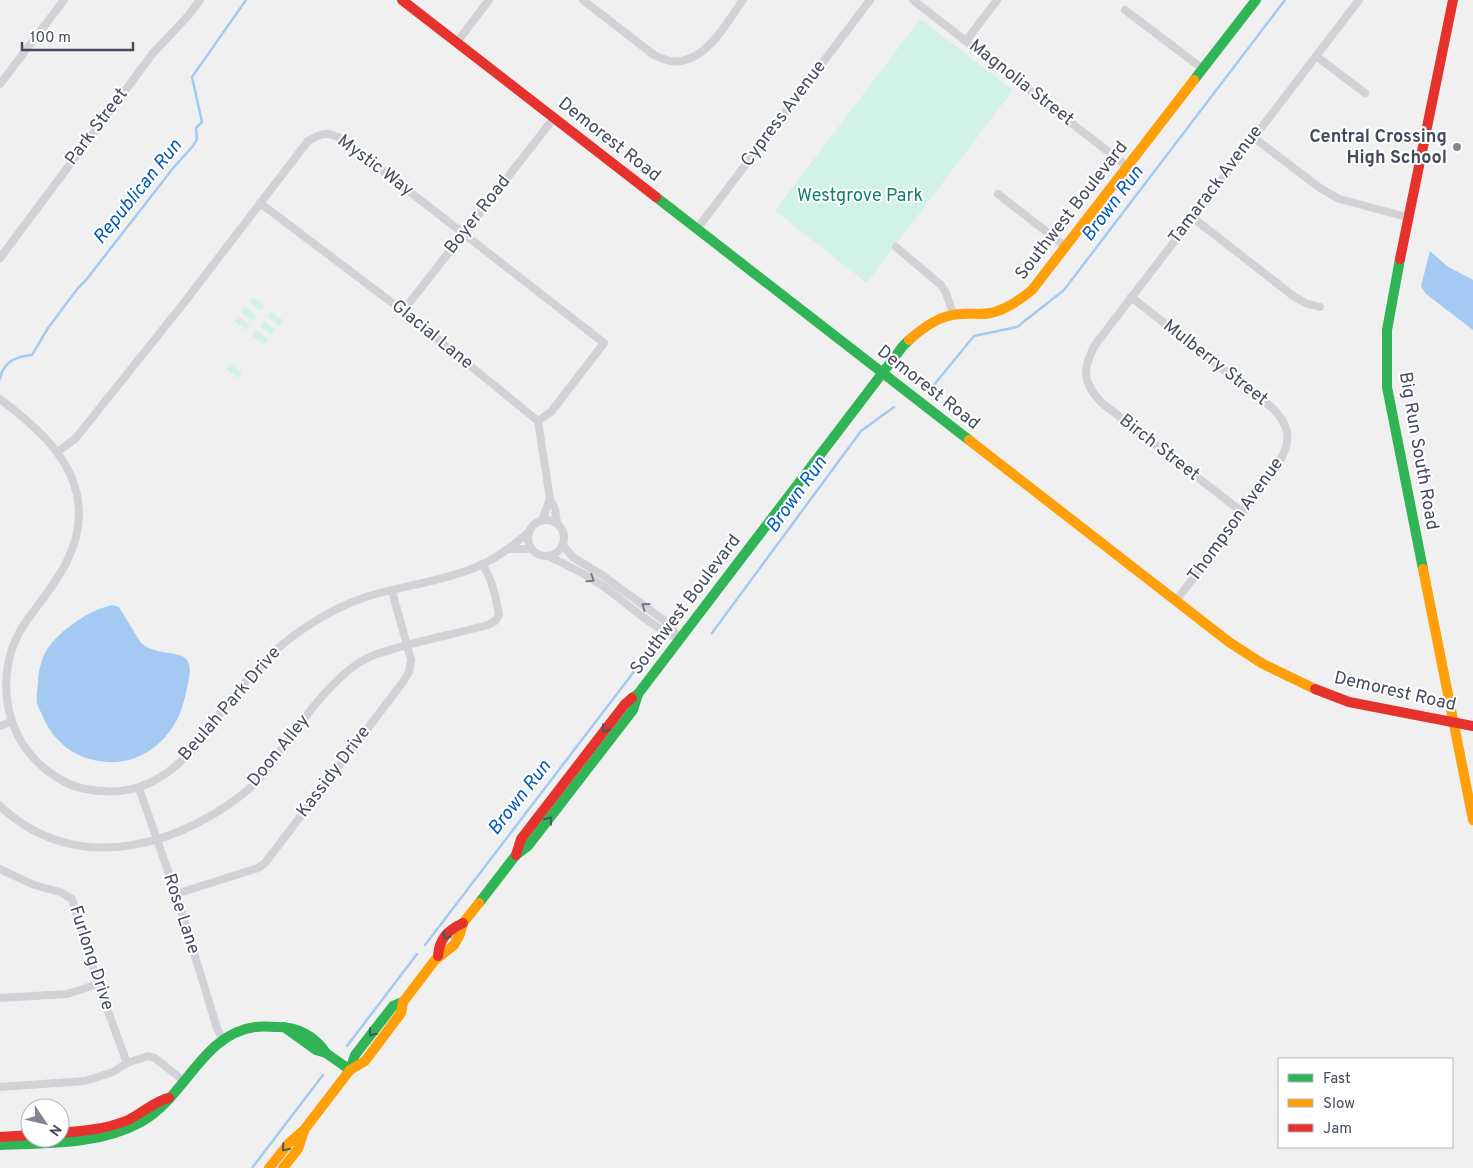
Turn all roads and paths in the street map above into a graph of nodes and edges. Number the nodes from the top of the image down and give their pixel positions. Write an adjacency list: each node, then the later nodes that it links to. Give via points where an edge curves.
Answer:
1 (64, 0): 18 (street)
2 (200, 0): 31 (street, Park Street, via 147,61)
3 (402, 0): 15 (street, Demorest Road)
4 (489, 0): 15 (street)
5 (583, 0): 6 (street, via 654,55 680,62 696,56 710,45)
6 (743, 0)
7 (870, 0): 27 (street, Cypress Avenue)
8 (913, 0): 14 (street, Magnolia Street)
9 (997, 0): 14 (street)
10 (1256, 0): 17 (street, Southwest Boulevard)
11 (1359, 0): 16 (street, Tamarack Avenue)
12 (1453, 0): 26 (street, Big Run South Road)
13 (1125, 10): 17 (street)
14 (966, 41): 22 (street, Magnolia Street)
15 (457, 42): 20 (street, Demorest Road)
16 (1316, 56): 19 (street); 21 (street, Tamarack Avenue)
17 (1203, 69): 22 (street, Southwest Boulevard)
18 (0, 84)
19 (1365, 93)
20 (554, 118): 27 (street, Demorest Road); 28 (street, Boyer Road)
21 (1253, 137): 25 (street, Tamarack Avenue); 26 (street, via 1339,200)
22 (1128, 167): 29 (street, Southwest Boulevard)
23 (998, 194): 29 (street)
24 (260, 203): 28 (street, Mystic Way, via 308,141 320,134 332,134); 34 (street, Glacial Lane); 41 (street, Mystic Way, via 75,439)
25 (1192, 217): 32 (street, Tamarack Avenue); 33 (street, via 1292,295)
26 (1407, 217): 57 (street, Big Run South Road, via 1387,328 1387,381)
27 (697, 228): 36 (street, Demorest Road)
28 (463, 234): 34 (street, Boyer Road); 39 (street, Mystic Way, via 604,344 551,412)
29 (1066, 247): 35 (street, Southwest Boulevard, via 1020,301 986,314)
30 (896, 248): 35 (street, via 941,285)
31 (1, 256)
32 (1131, 297): 37 (street, Tamarack Avenue, via 1095,345); 40 (street, Mulberry Street, via 1270,406 1282,419)
33 (1320, 307)
34 (403, 311): 39 (street, Glacial Lane)
35 (953, 314): 36 (street, Southwest Boulevard, via 918,331)
36 (882, 373): 53 (street, Demorest Road); 54 (street, Southwest Boulevard)
37 (1085, 376): 43 (street, Birch Street, via 1090,389 1102,403)
38 (0, 399): 41 (street, Beulah Park Drive, via 36,428)
39 (538, 420): 42 (street)
40 (1288, 436): 43 (street, Thompson Avenue, via 1285,452)
41 (57, 452): 56 (street, Beulah Park Drive, via 76,489 79,508 77,533 63,572 12,647 5,683)
42 (550, 499): 44 (street); 45 (street)
43 (1242, 512): 53 (street, Thompson Avenue)
44 (542, 520): 45 (street); 46 (street, via 536,522)
45 (557, 523): 47 (street, via 565,534)
46 (529, 532): 48 (street, Beulah Park Drive); 49 (street)
47 (563, 546): 50 (street); 54 (street, one-way to 47, via 670,624 602,574 574,558)
48 (509, 549): 49 (street, Beulah Park Drive); 51 (street, Beulah Park Drive)
49 (532, 549): 50 (street, via 536,554)
50 (548, 556): 54 (street, one-way to 54, via 604,587 663,632)
51 (482, 564): 52 (street, Beulah Park Drive); 55 (street, Doon Alley, via 488,573 498,608 499,615 495,621)
52 (392, 591): 55 (street, Kassidy Drive); 60 (street, Beulah Park Drive, via 365,597 330,612 274,650 238,690 192,751 158,779)
53 (1176, 601): 57 (street, Demorest Road, via 1262,664 1306,686 1349,702)
54 (680, 639): 70 (street, Southwest Boulevard, via 638,694 633,710 528,846 516,855 463,923 461,934 447,952 438,956 403,1002 401,1013 364,1061)
55 (406, 645): 63 (street, Doon Alley, via 358,663 338,679 244,794 200,823); 65 (street, Kassidy Drive, via 411,660 403,682 264,863 258,868)
56 (10, 722): 58 (street); 60 (street, Beulah Park Drive, via 38,763 63,780 79,788 95,790 121,792)
57 (1453, 722): 59 (street, Demorest Road); 62 (street, Big Run South Road)
58 (0, 726)
59 (1473, 726)
60 (139, 788): 63 (street, Rose Lane)
61 (0, 806): 63 (street, Doon Alley, via 24,825 74,845 119,848)
62 (1473, 820)
63 (156, 840): 65 (street, Rose Lane)
64 (0, 869): 66 (street, Furlong Drive, via 72,899)
65 (176, 894): 68 (street, Rose Lane)
66 (98, 984): 67 (street, via 67,994); 69 (street, Furlong Drive)
67 (0, 998)
68 (222, 1039): 70 (street, via 246,1028 284,1027); 71 (street)
69 (127, 1063): 71 (street, via 141,1057 155,1058); 72 (street, via 113,1072 85,1081)
70 (350, 1070): 74 (street, Southwest Boulevard)
71 (185, 1082): 73 (street)
72 (0, 1087)
73 (172, 1097): 75 (street, via 163,1099 135,1118 115,1125); 78 (street, via 159,1112 109,1135)
74 (304, 1130): 79 (street, Southwest Boulevard, one-way to 79, via 288,1142); 80 (street, Southwest Boulevard, via 298,1149)
75 (70, 1132)
76 (20, 1136): 77 (street)
77 (0, 1137)
78 (0, 1145)
79 (269, 1168)
80 (283, 1168)

